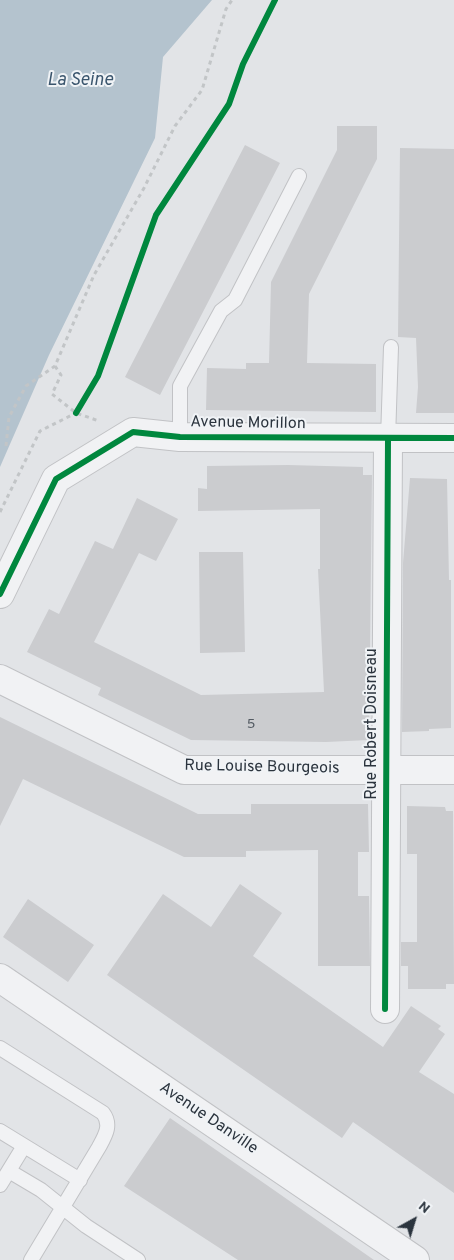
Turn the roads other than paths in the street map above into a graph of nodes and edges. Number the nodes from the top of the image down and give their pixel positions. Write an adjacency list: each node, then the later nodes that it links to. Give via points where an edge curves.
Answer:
1 (299, 176): 3 (lane, via 235,300 221,310 180,386)
2 (391, 347): 5 (lane)
3 (180, 437): 5 (street, Avenue Morillon); 6 (street, Avenue Morillon, via 133,432 56,479)
4 (454, 438): 5 (street, Avenue Morillon)
5 (388, 439): 8 (street, Rue Robert Doisneau)
6 (0, 594)
7 (0, 679): 8 (street, Rue Louise Bourgeois, via 184,770)
8 (387, 770): 9 (street, Rue Louise Bourgeois); 11 (street, Rue Robert Doisneau)
9 (454, 770)
10 (0, 978): 21 (street, Avenue Danville)
11 (385, 1009)
12 (0, 1048): 16 (lane, via 106,1116 106,1133)
13 (0, 1131): 14 (lane)
14 (24, 1146): 15 (lane); 16 (lane)
15 (9, 1171): 17 (lane); 18 (lane)
16 (80, 1180): 18 (lane)
17 (0, 1185)
18 (64, 1207): 19 (lane); 20 (lane, via 86,1226)
19 (31, 1260)
20 (138, 1260)
21 (415, 1260)

